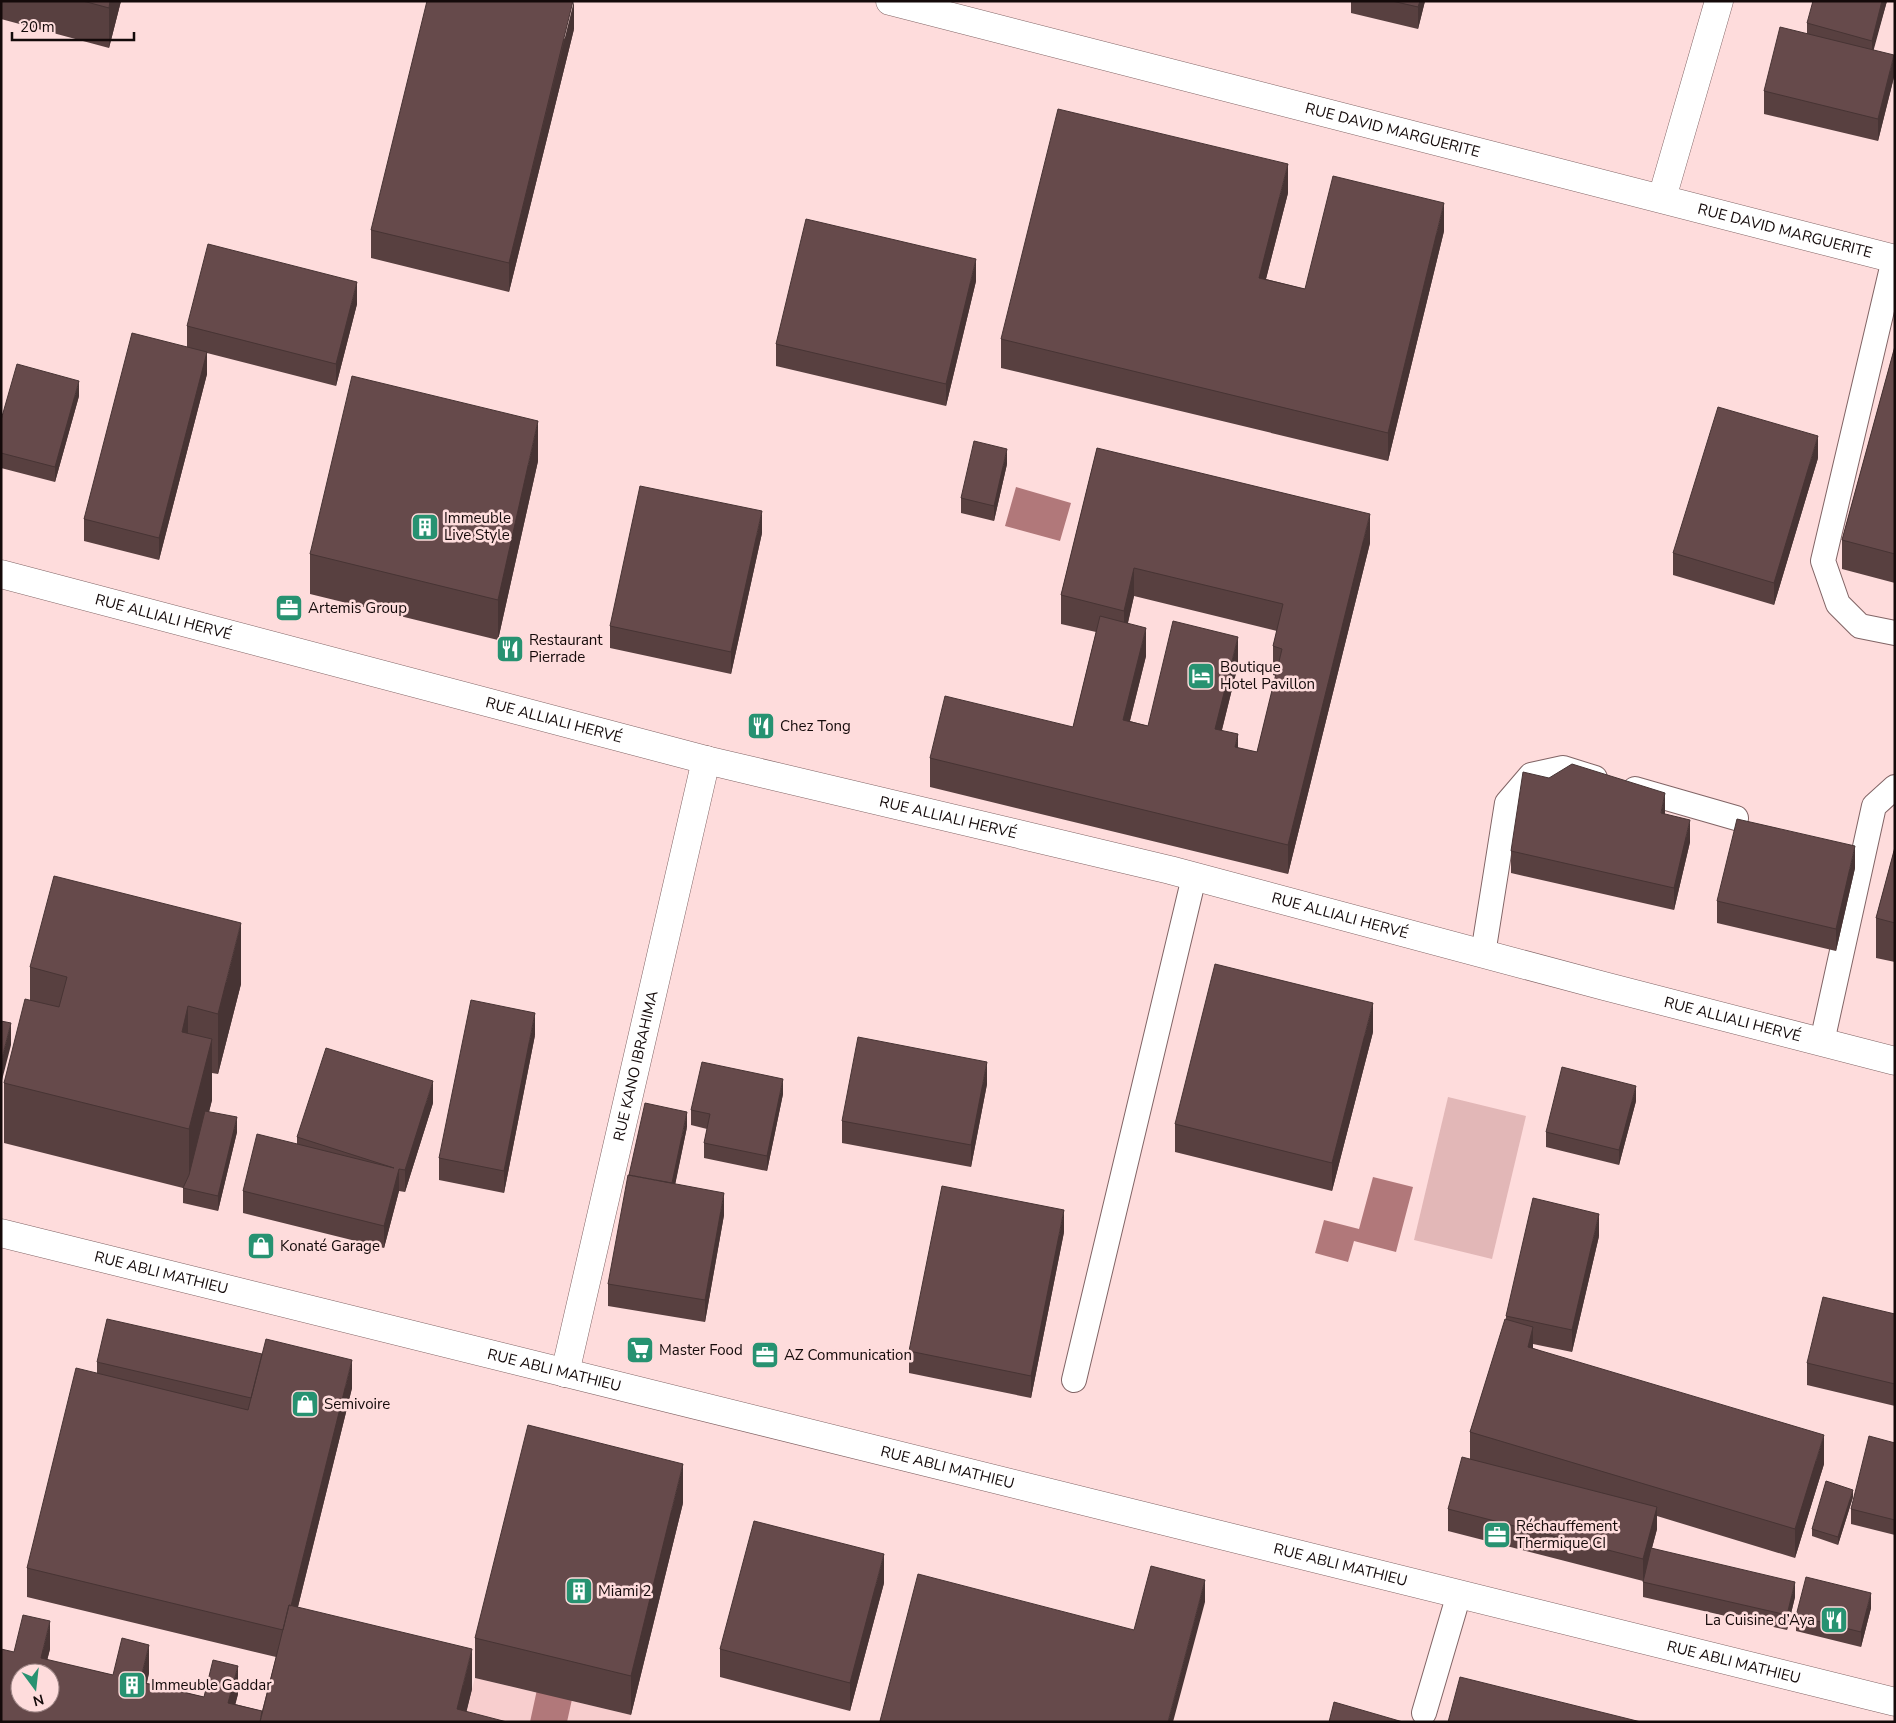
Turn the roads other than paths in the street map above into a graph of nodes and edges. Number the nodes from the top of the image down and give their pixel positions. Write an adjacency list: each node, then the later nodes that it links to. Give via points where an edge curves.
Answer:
1 (890, 1): 3 (street, RUE DAVID MARGUERITE)
2 (1719, 1): 3 (street)
3 (1662, 198): 4 (street, RUE DAVID MARGUERITE)
4 (1895, 259): 6 (lane, via 1823,561 1838,604 1860,626)
5 (1, 574): 7 (street, RUE ALLIALI HERVÉ)
6 (1895, 633)
7 (706, 760): 10 (street, RUE ALLIALI HERVÉ); 15 (street, RUE KANO IBRAHIMA)
8 (1895, 787): 12 (lane, via 1874,806)
9 (1736, 818): 11 (lane, via 1563,768 1531,775 1507,803)
10 (1194, 877): 11 (street, RUE ALLIALI HERVÉ); 16 (lane)
11 (1483, 954): 12 (street, RUE ALLIALI HERVÉ)
12 (1822, 1042): 13 (street, RUE ALLIALI HERVÉ)
13 (1895, 1061)
14 (1, 1233): 15 (street, RUE ABLI MATHIEU)
15 (565, 1372): 17 (street, RUE ABLI MATHIEU)
16 (1074, 1380)
17 (1459, 1594): 18 (street, RUE ABLI MATHIEU); 19 (lane)
18 (1895, 1702)
19 (1424, 1713)

